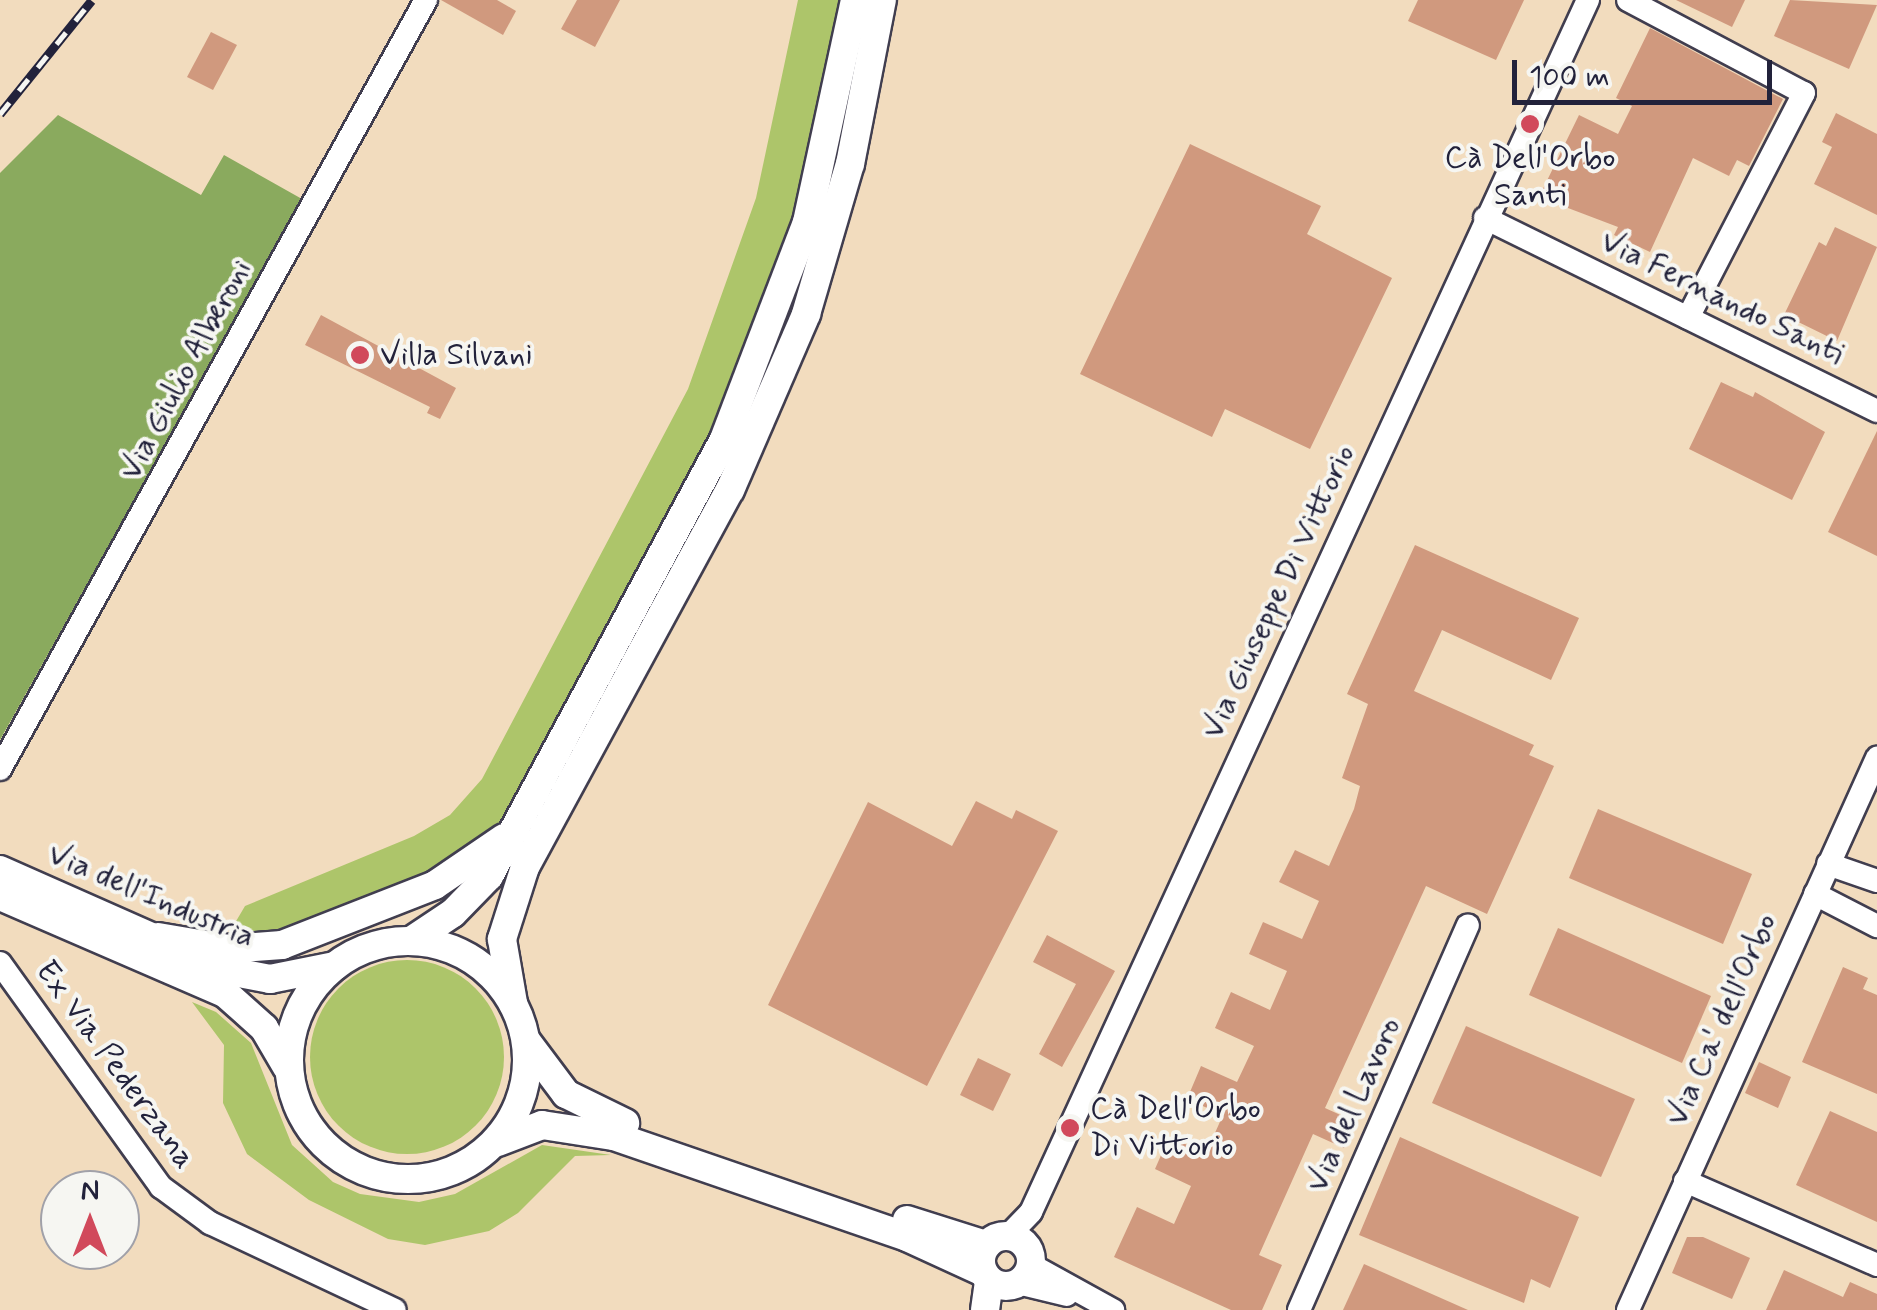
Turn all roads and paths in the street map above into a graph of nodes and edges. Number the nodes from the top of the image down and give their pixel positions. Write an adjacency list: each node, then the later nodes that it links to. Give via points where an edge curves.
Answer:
1 (426, 0): 10 (street, Via Giulio Alberoni)
2 (855, 0): 11 (main road, via 807,222 755,369 680,527)
3 (882, 0): 23 (main road, via 850,164 806,314 730,490 525,867 502,939)
4 (1588, 0): 6 (street, Via Giuseppe Di Vittorio)
5 (1628, 0): 7 (street, via 1804,93)
6 (1485, 218): 7 (street, Via Fernando Santi); 28 (street, Via Giuseppe Di Vittorio)
7 (1688, 318): 8 (street, Via Fernando Santi)
8 (1877, 411)
9 (1877, 758): 12 (street, Via Ca' dell'Orbo)
10 (0, 768)
11 (520, 823): 19 (main road, via 435,885 282,945 228,950); 20 (main road, via 474,894)
12 (1828, 864): 14 (street); 15 (street, Via Ca' dell'Orbo)
13 (0, 870): 19 (main road, Via dell'Industria)
14 (1877, 881)
15 (1815, 894): 18 (street); 27 (street, Via Ca' dell'Orbo)
16 (0, 896): 25 (main road, Via dell'Industria, via 226,994 264,1028)
17 (1468, 926): 33 (street, Via del Lavoro)
18 (1877, 926)
19 (158, 937): 22 (main road, Via dell'Industria, via 251,977)
20 (411, 941): 22 (main road, via 384,943); 23 (main road, via 448,948 480,965)
21 (0, 963): 30 (street, Ex Via Pederzana, via 140,1165 172,1197 210,1223)
22 (335, 966): 25 (main road, via 298,1012)
23 (513, 1002): 24 (main road)
24 (526, 1042): 26 (main road, via 522,1098); 28 (main road, via 566,1094 592,1111)
25 (289, 1071): 26 (main road, via 308,1127 353,1167 411,1180 455,1170)
26 (492, 1146): 28 (main road, via 542,1125 614,1136 907,1238)
27 (1685, 1180): 29 (street); 34 (street, Via Ca' dell'Orbo)
28 (1006, 1264): 31 (main road); 32 (street)
29 (1877, 1265)
30 (395, 1310)
31 (988, 1310)
32 (1114, 1310)
33 (1299, 1310)
34 (1628, 1310)

